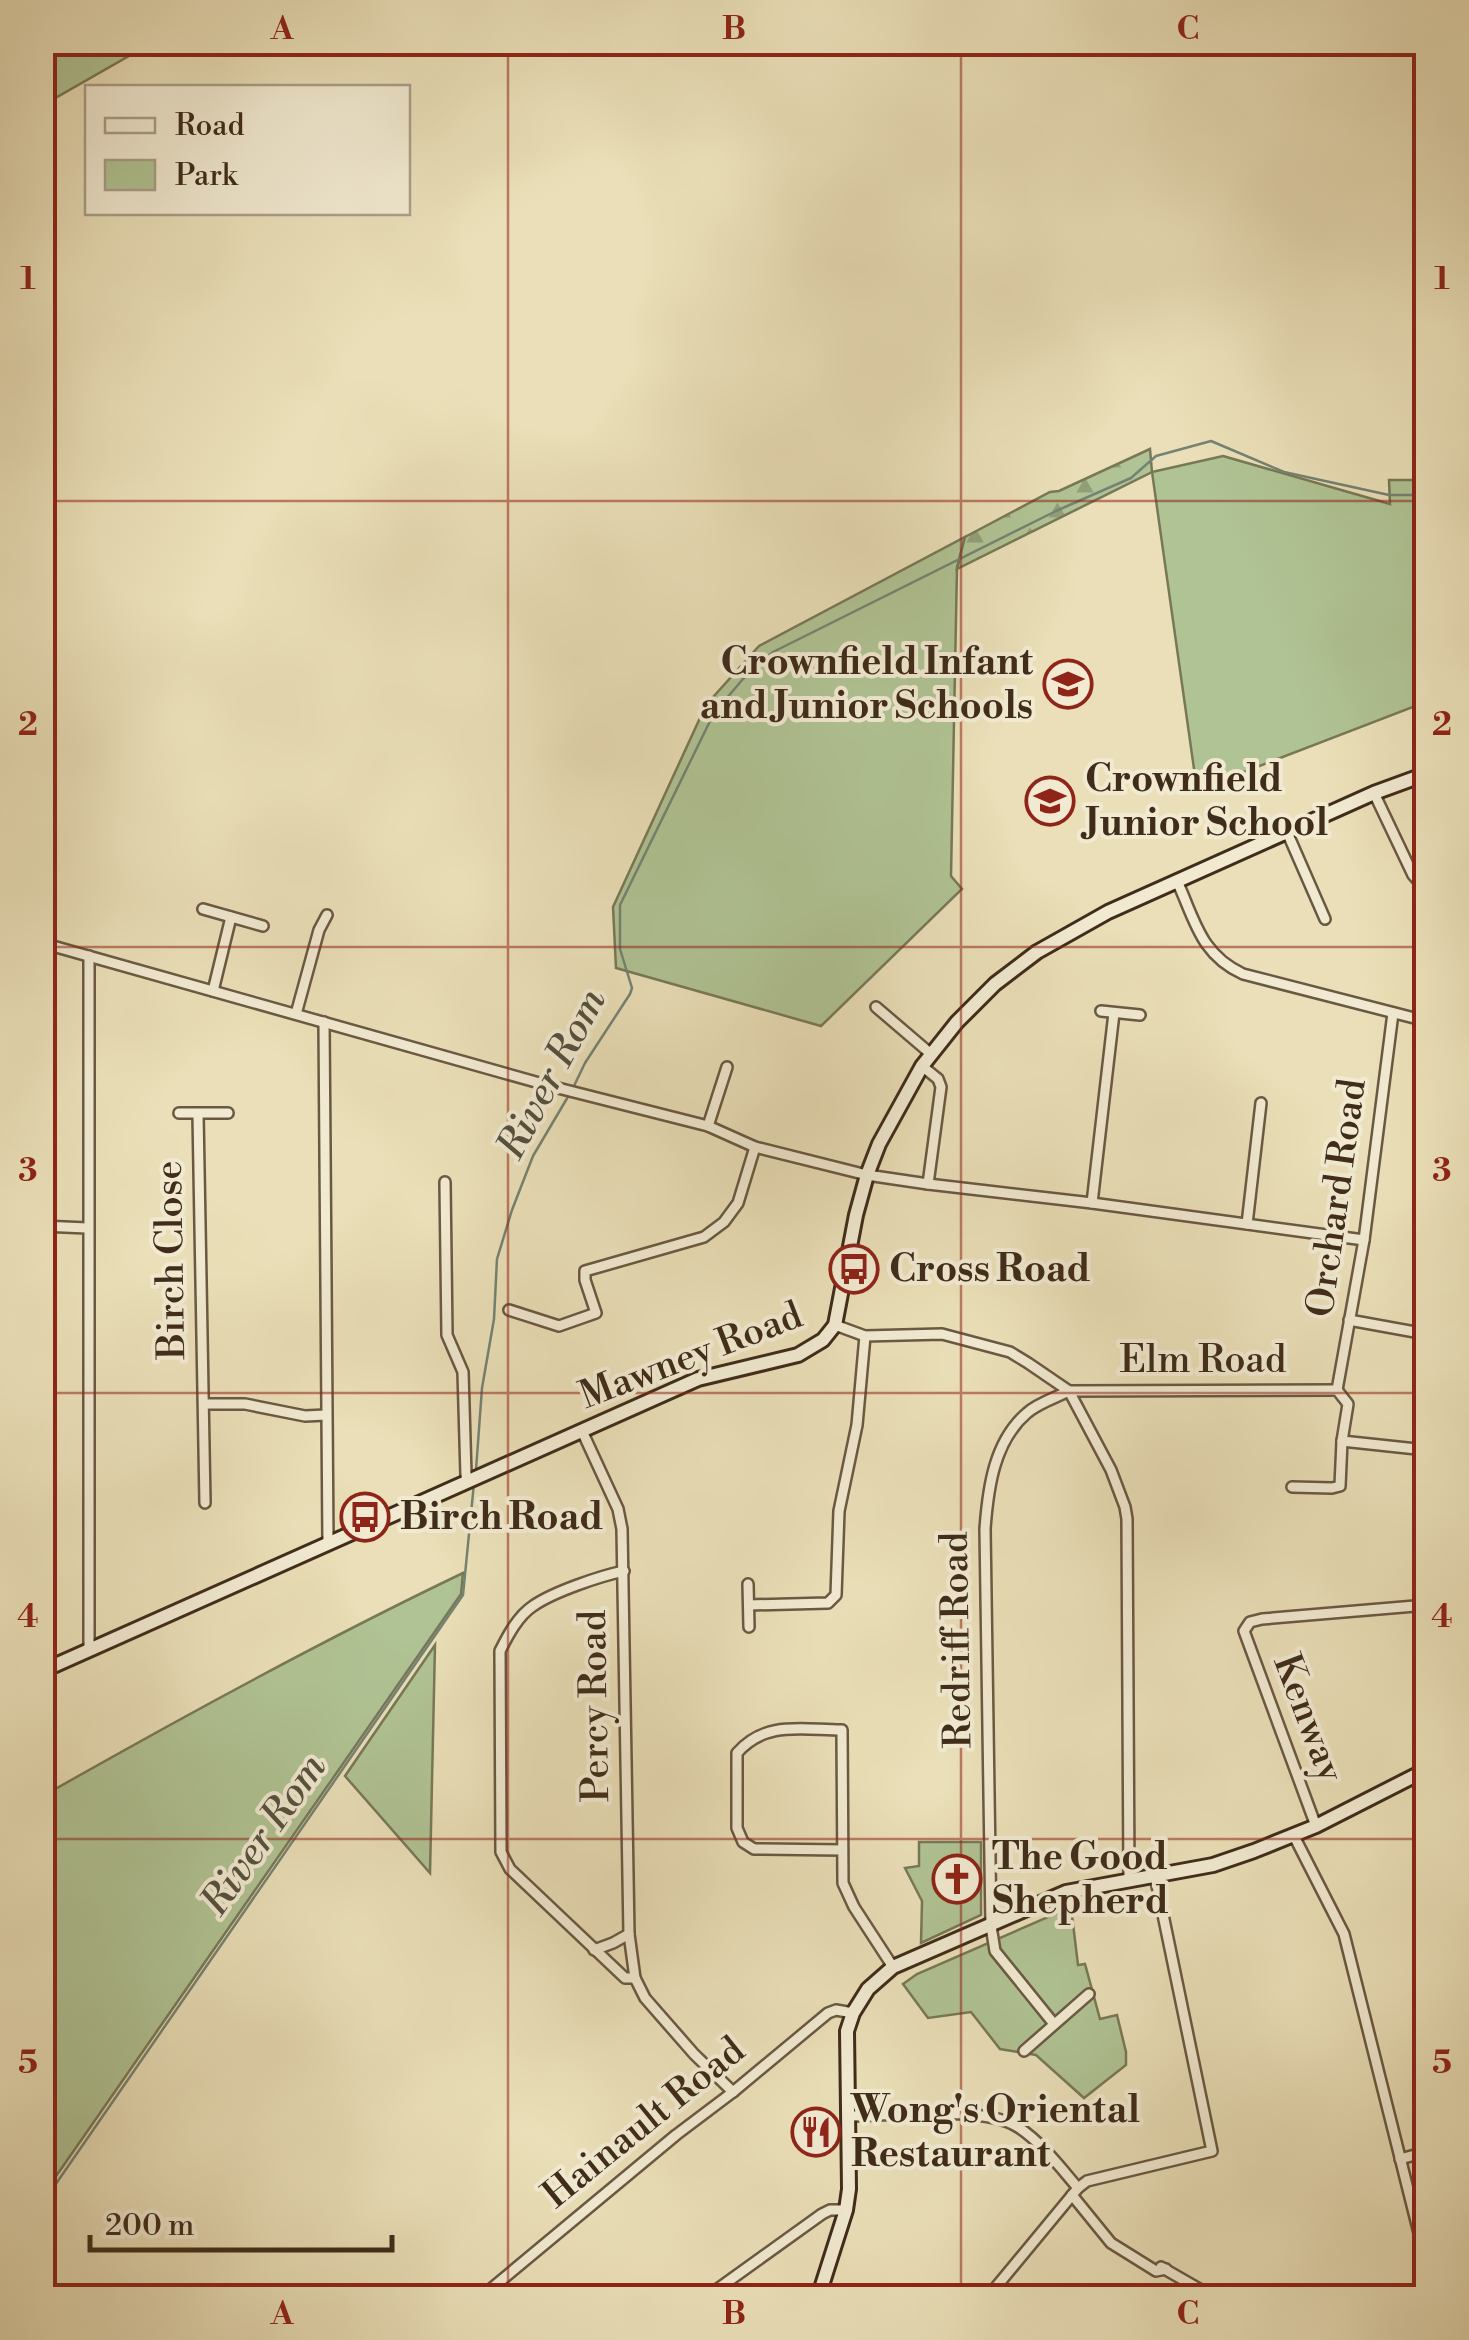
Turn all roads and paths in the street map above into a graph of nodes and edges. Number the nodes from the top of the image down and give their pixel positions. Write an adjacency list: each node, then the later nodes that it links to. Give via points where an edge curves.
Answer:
1 (1426, 774): 2 (street)
2 (1374, 793): 3 (street); 5 (street)
3 (1287, 832): 4 (street); 9 (street)
4 (1177, 880): 17 (street, via 1207,948 1230,968); 22 (street, via 1034,954 995,984)
5 (1426, 890)
6 (202, 909): 7 (street)
7 (231, 916): 10 (street); 13 (street)
8 (327, 916): 18 (street)
9 (1325, 919)
10 (263, 926)
11 (42, 943): 12 (street)
12 (88, 956): 13 (street); 36 (street)
13 (214, 990): 18 (street)
14 (876, 1007): 22 (street)
15 (1101, 1012): 16 (street)
16 (1114, 1012): 19 (street); 33 (street)
17 (1394, 1013): 20 (street); 37 (street, Orchard Road)
18 (296, 1014): 21 (street)
19 (1140, 1015)
20 (1426, 1021)
21 (324, 1022): 28 (street); 46 (street)
22 (926, 1060): 30 (street); 32 (street, via 941,1087)
23 (727, 1067): 28 (street)
24 (1261, 1103): 34 (street)
25 (178, 1112): 27 (street, Birch Close)
26 (228, 1113): 27 (street, Birch Close)
27 (198, 1114): 45 (street, Birch Close)
28 (708, 1126): 29 (street)
29 (754, 1147): 30 (street); 38 (street, via 738,1203 704,1237 586,1271 596,1313 559,1326)
30 (867, 1175): 32 (street); 40 (street)
31 (446, 1182): 50 (street, via 447,1336 464,1372 466,1475)
32 (928, 1184): 33 (street)
33 (1092, 1203): 34 (street)
34 (1248, 1224): 37 (street)
35 (42, 1226): 36 (street)
36 (87, 1228): 61 (street)
37 (1364, 1240): 39 (street, Orchard Road)
38 (510, 1310)
39 (1350, 1320): 41 (street); 44 (street, Orchard Road)
40 (836, 1325): 42 (street, Mawney Road); 47 (street, Mawney Road, via 807,1351 698,1379)
41 (1426, 1334)
42 (865, 1336): 43 (street, Mawney Road, via 942,1334 1010,1352); 58 (street, via 858,1425 839,1512 836,1594 828,1602)
43 (1068, 1390): 44 (street, Elm Road); 68 (street, Mawney Road, via 1111,1470 1127,1518); 69 (street, Redriff Road, via 1029,1411 1010,1431 987,1497)
44 (1337, 1390): 48 (street, Orchard Road, via 1348,1404)
45 (204, 1404): 46 (street, Birch Close); 53 (street, Birch Close)
46 (326, 1415): 54 (street)
47 (582, 1431): 50 (street, Mawney Road); 56 (street, Percy Road, via 618,1509)
48 (1342, 1441): 49 (street); 51 (street, Orchard Road, via 1340,1486)
49 (1426, 1450)
50 (474, 1479): 54 (street, Mawney Road)
51 (1292, 1487)
52 (1426, 1495): 55 (street)
53 (205, 1503)
54 (328, 1544): 61 (street, Mawney Road)
55 (1419, 1547)
56 (624, 1571): 70 (street, Percy Road); 71 (street, via 531,1607 500,1651 502,1852 510,1869)
57 (748, 1584): 58 (street)
58 (750, 1604): 60 (street)
59 (1415, 1606): 64 (street, Kenway, via 1262,1619 1244,1631)
60 (749, 1627)
61 (89, 1650): 62 (street, Mawney Road)
62 (42, 1671)
63 (1426, 1770): 64 (street)
64 (1316, 1826): 65 (street)
65 (1294, 1836): 67 (street); 81 (street, via 1344,1934)
66 (842, 1850): 66 (street, via 842,1730 770,1730 749,1739 737,1753 743,1842 754,1849); 72 (street, via 854,1908)
67 (1155, 1876): 68 (street); 82 (street, via 1212,2150 1087,2182)
68 (1130, 1880): 69 (street, via 1066,1892)
69 (991, 1926): 72 (street); 76 (street, via 995,1951)
70 (628, 1934): 71 (street); 73 (street, Percy Road)
71 (594, 1950): 73 (street)
72 (893, 1967): 75 (street)
73 (637, 1983): 78 (street)
74 (1088, 1994): 76 (street)
75 (853, 2013): 78 (street, Hainault Road, via 828,2013); 79 (street, via 847,2031)
76 (1054, 2024): 77 (street)
77 (1024, 2051)
78 (733, 2092): 85 (street, Hainault Road)
79 (850, 2116): 82 (street, via 987,2116 1015,2125 1037,2142); 83 (street)
80 (1426, 2152): 81 (street)
81 (1400, 2159): 84 (street)
82 (1075, 2192): 88 (street); 89 (street, via 1111,2243)
83 (846, 2210): 86 (street, via 822,2214); 87 (street)
84 (1426, 2261)
85 (480, 2298)
86 (705, 2298)
87 (818, 2298)
88 (987, 2298)
89 (1216, 2298)

